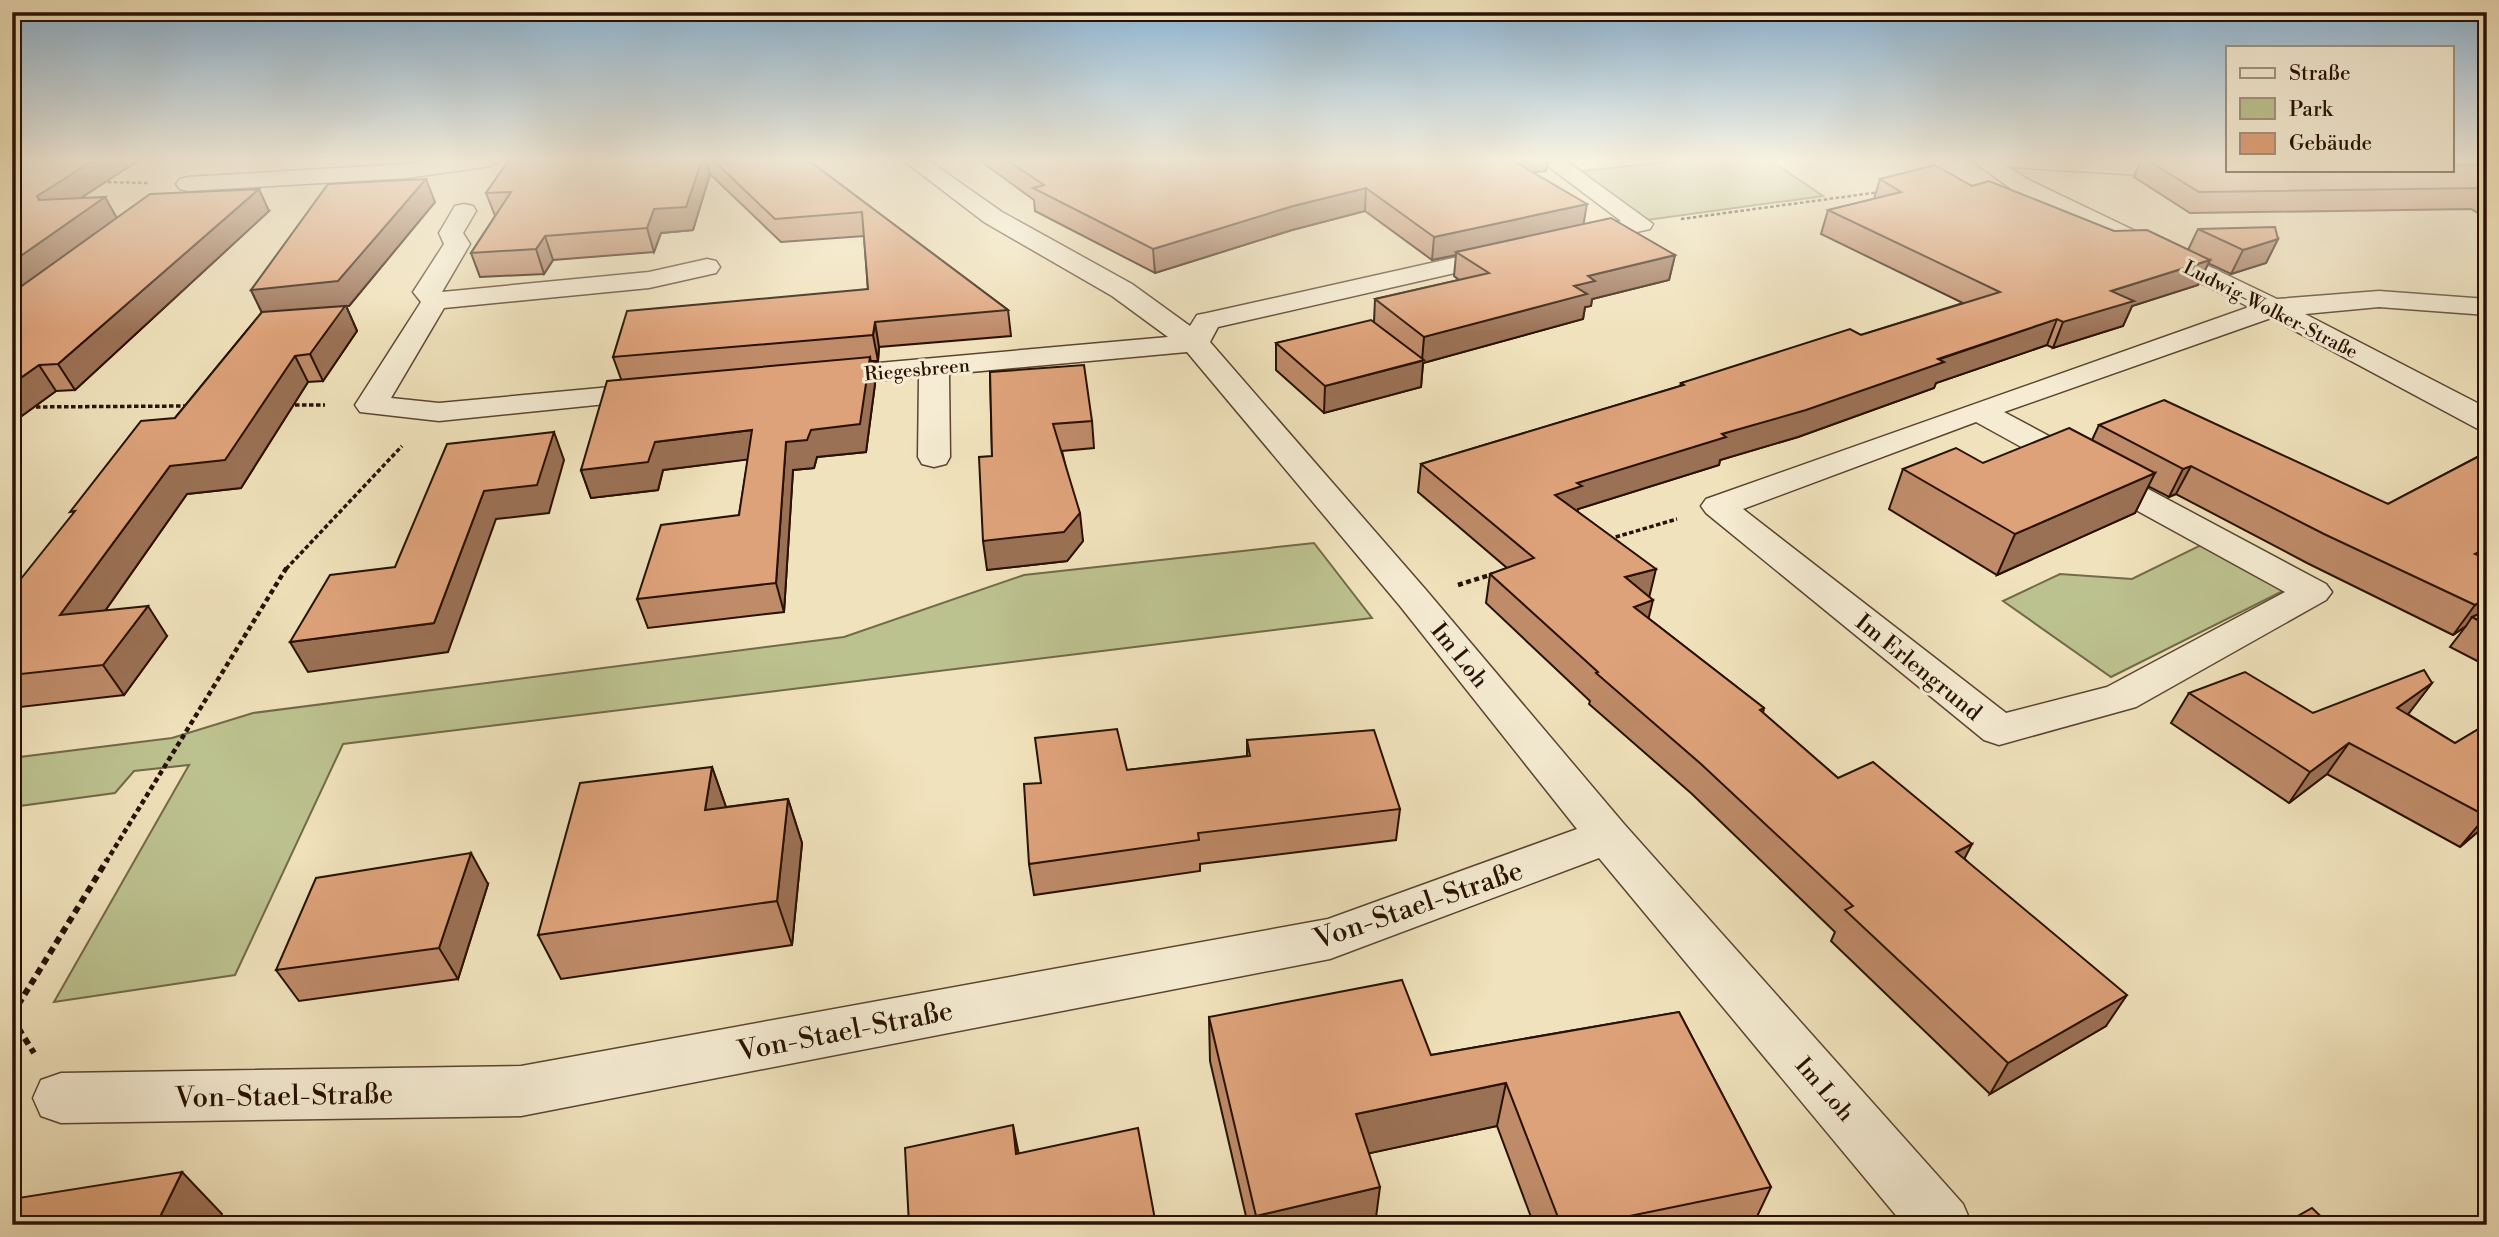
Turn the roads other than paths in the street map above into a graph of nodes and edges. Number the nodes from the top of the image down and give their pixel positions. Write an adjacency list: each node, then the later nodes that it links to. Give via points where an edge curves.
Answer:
1 (460, 218): 6 (street, via 451,233 457,244 427,292)
2 (994, 218): 9 (street, Im Loh, via 1122,290)
3 (1632, 218): 9 (street, via 1641,224 1208,321)
4 (2088, 218): 8 (street, Ludwig-Wolker-Straße)
5 (707, 267): 6 (street, via 649,280)
6 (435, 301): 12 (street, via 371,405 439,412)
7 (2487, 307): 8 (street, via 2379,299)
8 (2273, 308): 13 (street); 14 (street, Ludwig-Wolker-Straße)
9 (1195, 343): 10 (street, Riegesbreen); 16 (street, Im Loh)
10 (934, 368): 11 (street, Riegesbreen); 15 (street)
11 (795, 379)
12 (686, 389)
13 (1978, 411): 13 (street, Im Erlengrund, via 2313,592 2122,697 1999,730 1718,506)
14 (2487, 421)
15 (933, 457)
16 (1608, 836): 17 (street, Von-Stael-Straße, via 1330,939 521,1091); 18 (street, Im Loh)
17 (61, 1098)
18 (1942, 1225)

